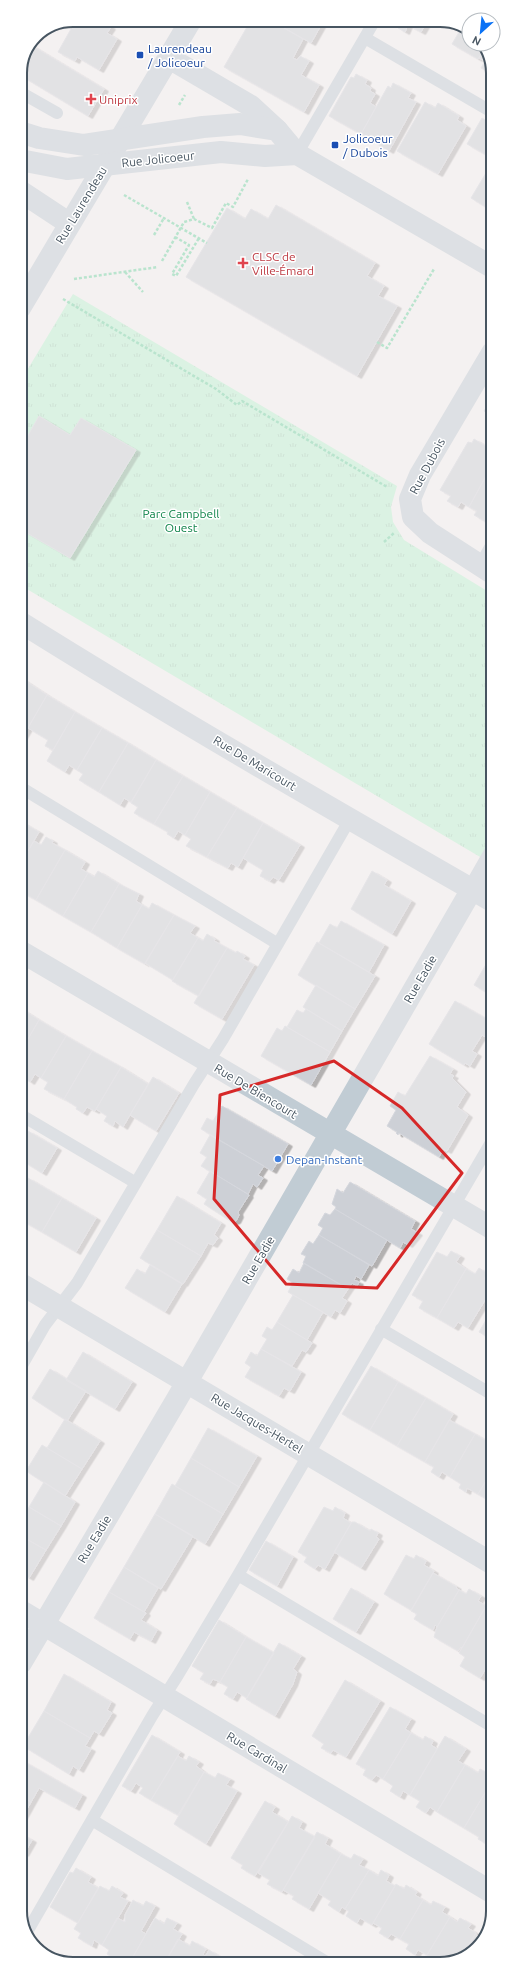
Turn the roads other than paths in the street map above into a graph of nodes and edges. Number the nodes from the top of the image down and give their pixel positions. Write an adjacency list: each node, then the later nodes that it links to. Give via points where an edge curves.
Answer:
1 (187, 27): 4 (street, Rue Laurendeau)
2 (371, 27): 3 (lane)
3 (365, 38): 6 (lane); 11 (lane)
4 (169, 58): 8 (street, via 251,106); 10 (street, Rue Laurendeau)
5 (27, 96): 7 (lane)
6 (486, 109)
7 (58, 114)
8 (277, 130): 10 (street, Rue Jolicoeur, via 240,124); 11 (street)
9 (27, 134): 10 (street, Rue Jolicoeur, via 84,145)
10 (122, 139): 13 (street, Rue Laurendeau)
11 (297, 154): 13 (street, Rue Jolicoeur, via 265,156 221,152); 16 (street)
12 (27, 161): 13 (street, Rue Jolicoeur, via 67,169)
13 (106, 165): 15 (street, Rue Laurendeau)
14 (27, 196): 15 (street)
15 (70, 224): 17 (street, Rue Laurendeau)
16 (486, 263)
17 (27, 296)
18 (486, 363): 19 (street, Rue Dubois, via 420,475 410,499 413,517 430,533)
19 (486, 569)
20 (27, 626): 22 (street, Rue De Maricourt)
21 (27, 790): 26 (lane)
22 (350, 819): 24 (street, Rue De Maricourt); 26 (lane)
23 (486, 864): 24 (street, Rue Eadie)
24 (472, 889): 25 (street, Rue De Maricourt); 30 (street, Rue Eadie)
25 (486, 897)
26 (278, 944): 28 (lane)
27 (27, 955): 28 (street, Rue De Biencourt)
28 (208, 1062): 30 (street, Rue De Biencourt); 32 (lane)
29 (27, 1119): 32 (lane)
30 (330, 1135): 33 (street, Rue De Biencourt); 39 (street, Rue Eadie)
31 (486, 1151): 33 (lane)
32 (136, 1183): 36 (lane, via 77,1283)
33 (453, 1206): 34 (street, Rue De Biencourt); 37 (lane)
34 (486, 1225)
35 (27, 1288): 36 (street, Rue Jacques-Hertel)
36 (59, 1307): 38 (lane); 39 (street, Rue Jacques-Hertel)
37 (381, 1329): 40 (lane); 41 (lane)
38 (27, 1356)
39 (187, 1382): 41 (street, Rue Jacques-Hertel); 45 (street, Rue Eadie)
40 (486, 1391)
41 (309, 1454): 42 (street, Rue Jacques-Hertel); 43 (lane)
42 (486, 1560)
43 (238, 1575): 47 (lane); 48 (lane)
44 (27, 1615): 45 (street, Rue Cardinal)
45 (43, 1625): 46 (street, Rue Eadie); 47 (street, Rue Cardinal)
46 (27, 1653)
47 (164, 1697): 49 (lane); 50 (street, Rue Cardinal)
48 (486, 1723)
49 (92, 1820): 51 (lane); 52 (lane)
50 (486, 1888)
51 (30, 1927)
52 (318, 1957)

